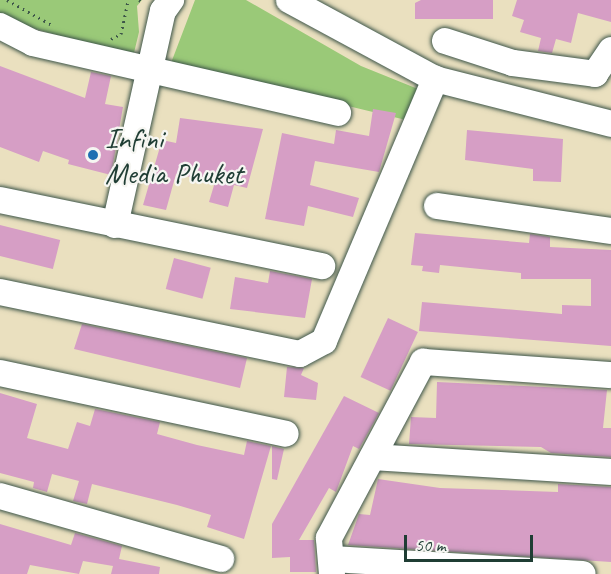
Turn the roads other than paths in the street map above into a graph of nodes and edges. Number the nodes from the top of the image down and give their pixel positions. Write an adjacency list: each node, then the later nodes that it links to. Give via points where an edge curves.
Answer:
1 (171, 0): 6 (street, via 163,12)
2 (289, 0): 7 (street)
3 (0, 26): 6 (street, via 33,43)
4 (445, 41): 5 (street, via 513,63 595,74)
5 (611, 50)
6 (151, 68): 8 (street); 12 (street)
7 (435, 79): 9 (street); 15 (street, via 324,341 300,354)
8 (338, 113)
9 (611, 124)
10 (0, 200): 12 (street)
11 (437, 207): 13 (street)
12 (115, 225): 14 (street)
13 (611, 231)
14 (322, 266)
15 (0, 292)
16 (0, 373): 18 (street)
17 (611, 375): 19 (street, via 423,362)
18 (286, 434)
19 (373, 457): 20 (street); 23 (street, via 329,538)
20 (611, 472)
21 (0, 496): 22 (street)
22 (221, 559)
23 (332, 567): 24 (street)
24 (583, 574)

